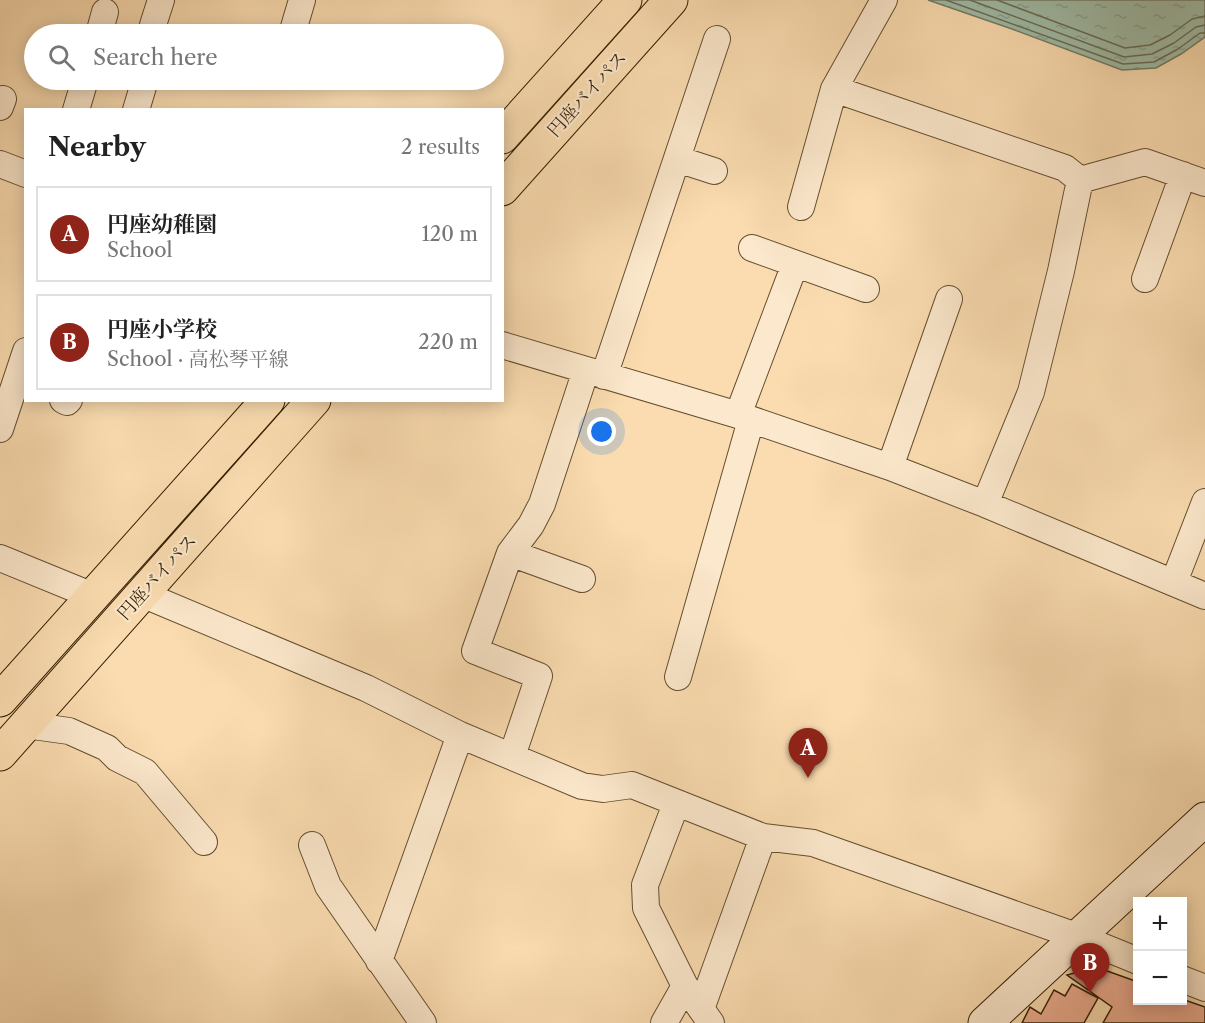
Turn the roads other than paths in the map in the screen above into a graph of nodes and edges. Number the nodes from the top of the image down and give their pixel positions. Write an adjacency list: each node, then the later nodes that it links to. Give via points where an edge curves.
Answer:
1 (161, 0): 6 (street)
2 (302, 0): 7 (street)
3 (625, 0): 14 (highway, 円座バイパス)
4 (671, 0): 21 (highway, 円座バイパス)
5 (884, 0): 11 (street)
6 (153, 24)
7 (295, 24)
8 (717, 39): 15 (street)
9 (82, 90): 12 (street)
10 (142, 90): 13 (street)
11 (834, 90): 20 (street, via 1065,168); 22 (street)
12 (77, 108)
13 (137, 108)
14 (504, 135)
15 (676, 159): 17 (street); 30 (street)
16 (0, 164): 18 (street)
17 (714, 171)
18 (24, 173)
19 (1194, 179): 20 (street, via 1145,162); 25 (street)
20 (1080, 180): 38 (street, via 1031,392)
21 (504, 187)
22 (801, 207)
23 (752, 248): 24 (street)
24 (795, 264): 26 (street); 34 (street)
25 (1145, 279)
26 (866, 289)
27 (949, 299): 36 (street)
28 (504, 346): 30 (street)
29 (24, 362): 31 (street)
30 (595, 373): 34 (street); 39 (street, via 542,504)
31 (20, 384): 35 (street)
32 (266, 402): 44 (highway, 円座バイパス)
33 (312, 402): 43 (highway, 円座バイパス)
34 (744, 418): 36 (street); 46 (street)
35 (0, 429)
36 (890, 467): 38 (street)
37 (1205, 502): 42 (street)
38 (985, 504): 42 (street)
39 (510, 553): 41 (street); 51 (street, via 475,651 539,676)
40 (0, 558): 44 (street)
41 (582, 579)
42 (1174, 582): 45 (street)
43 (142, 594): 48 (highway, 円座バイパス); 49 (street, via 366,688)
44 (93, 596): 47 (highway, 円座バイパス)
45 (1205, 596)
46 (678, 677)
47 (0, 700)
48 (26, 725): 50 (highway, 円座バイパス); 55 (street, via 69,731 107,748 117,758 145,772)
49 (460, 735): 51 (street); 59 (street)
50 (0, 754)
51 (512, 756): 52 (street, via 582,786 603,789 632,785)
52 (676, 804): 54 (street); 61 (street, via 645,885 646,908)
53 (1205, 819): 57 (main road)
54 (763, 837): 57 (street, via 813,843); 63 (street)
55 (204, 842)
56 (312, 845): 59 (street, via 328,886)
57 (1079, 937): 58 (street); 66 (main road)
58 (1133, 959)
59 (379, 961): 64 (street)
60 (1187, 981): 62 (street)
61 (685, 986): 63 (street); 65 (street)
62 (1205, 988)
63 (706, 1016)
64 (423, 1023)
65 (664, 1023)
66 (985, 1023)

